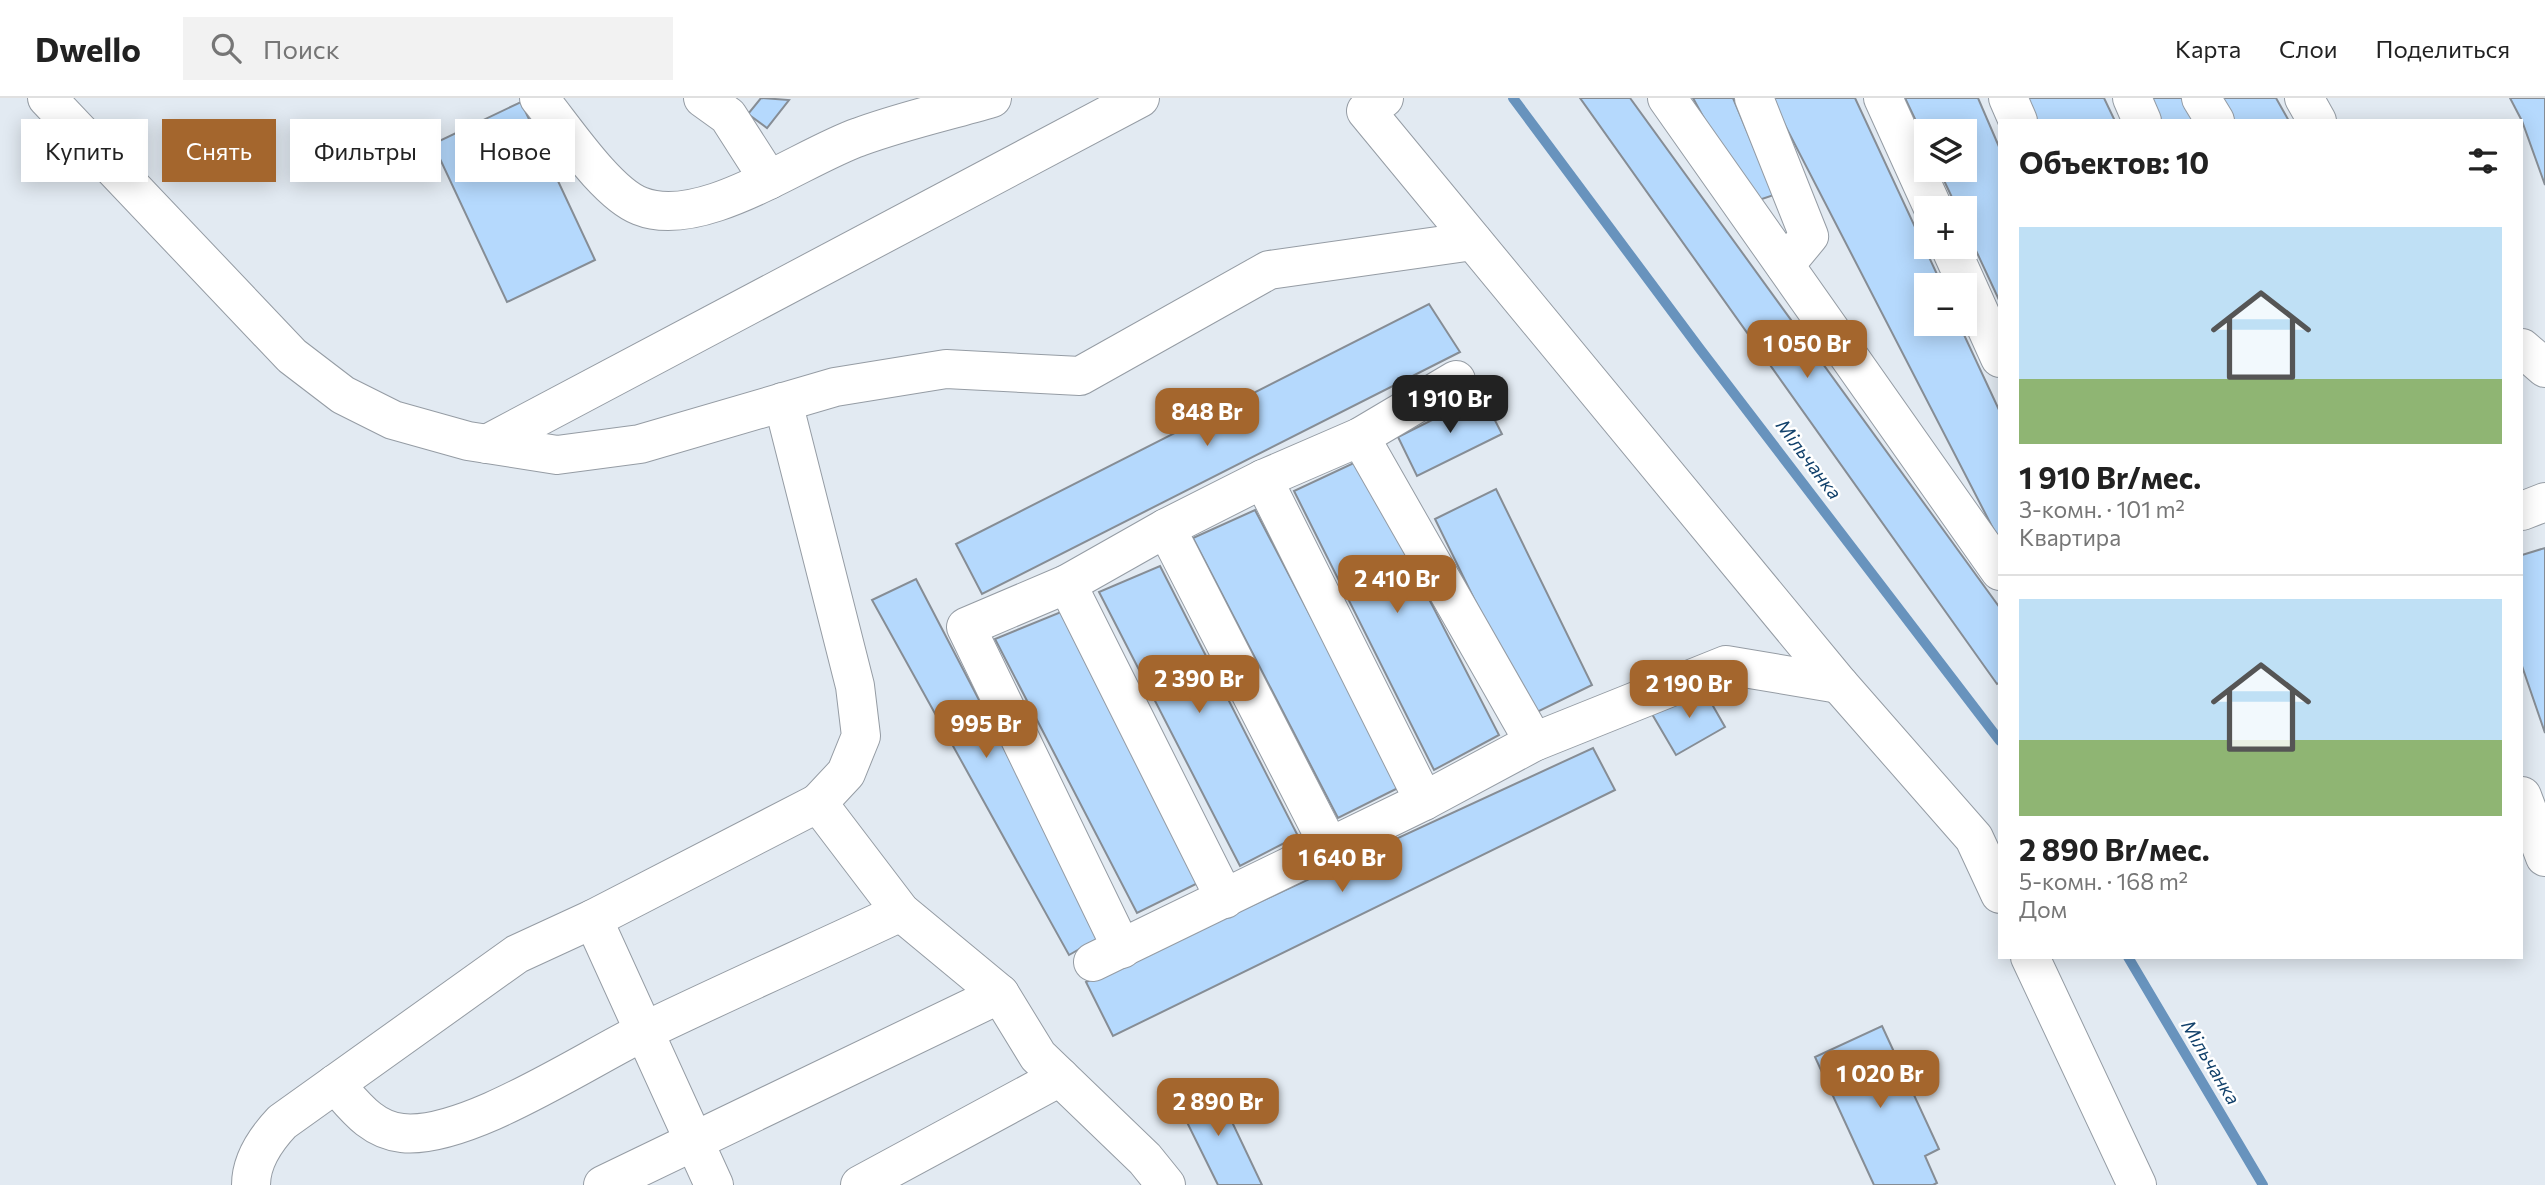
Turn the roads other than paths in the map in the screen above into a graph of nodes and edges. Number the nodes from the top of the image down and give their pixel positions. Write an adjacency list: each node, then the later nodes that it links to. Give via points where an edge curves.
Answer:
1 (47, 98): 30 (lane, via 292,356 343,395 393,420)
2 (703, 98): 18 (lane, via 728,116)
3 (992, 98): 18 (lane, via 857,137)
4 (1140, 98): 30 (lane)
5 (1667, 98): 22 (lane)
6 (1754, 98): 22 (lane, via 1809,236)
7 (1883, 98): 19 (lane)
8 (2008, 98): 14 (lane)
9 (2132, 98): 15 (lane)
10 (2201, 98): 16 (lane)
11 (2304, 98): 17 (lane)
12 (550, 101): 18 (lane, via 614,189 640,207 672,211 707,205)
13 (1369, 102): 20 (lane)
14 (2017, 119)
15 (2141, 119)
16 (2214, 119)
17 (2315, 119)
18 (769, 180)
19 (1928, 196)
20 (1473, 241): 28 (lane, via 1269,270 1080,376 946,369 835,387); 37 (lane)
21 (1955, 259): 24 (lane)
22 (1785, 265): 35 (lane)
23 (2523, 349): 25 (lane)
24 (1998, 354)
25 (2545, 368): 26 (lane)
26 (2523, 377)
27 (1456, 380): 29 (lane)
28 (783, 402): 30 (lane, via 640,444 557,455); 41 (lane, via 855,686 861,736 846,773)
29 (1360, 437): 31 (lane); 38 (lane)
30 (487, 444)
31 (1263, 479): 34 (lane); 40 (lane)
32 (2545, 502): 33 (lane)
33 (2523, 511)
34 (1166, 528): 36 (lane); 42 (lane)
35 (1998, 568)
36 (1067, 584): 45 (lane); 45 (lane, via 966,627 1107,956)
37 (1839, 684): 38 (lane, via 1727,665); 44 (lane, via 1974,838)
38 (1534, 742): 40 (lane)
39 (2523, 799): 43 (lane)
40 (1424, 801): 42 (lane)
41 (818, 803): 46 (lane); 47 (lane)
42 (1330, 848): 45 (lane)
43 (2545, 857)
44 (1998, 890)
45 (1225, 899)
46 (901, 912): 49 (lane); 50 (lane)
47 (593, 919): 50 (lane); 52 (lane, via 517,954)
48 (2031, 959): 59 (lane)
49 (1000, 994): 51 (lane, via 1038,1056); 53 (lane)
50 (644, 1031): 52 (lane, via 481,1117 435,1132 400,1133 366,1120); 53 (lane)
51 (1060, 1077): 57 (lane); 58 (lane)
52 (335, 1084): 54 (lane, via 265,1140)
53 (694, 1140): 55 (lane); 56 (lane)
54 (251, 1185)
55 (603, 1185)
56 (714, 1185)
57 (860, 1185)
58 (1166, 1185)
59 (2137, 1185)

